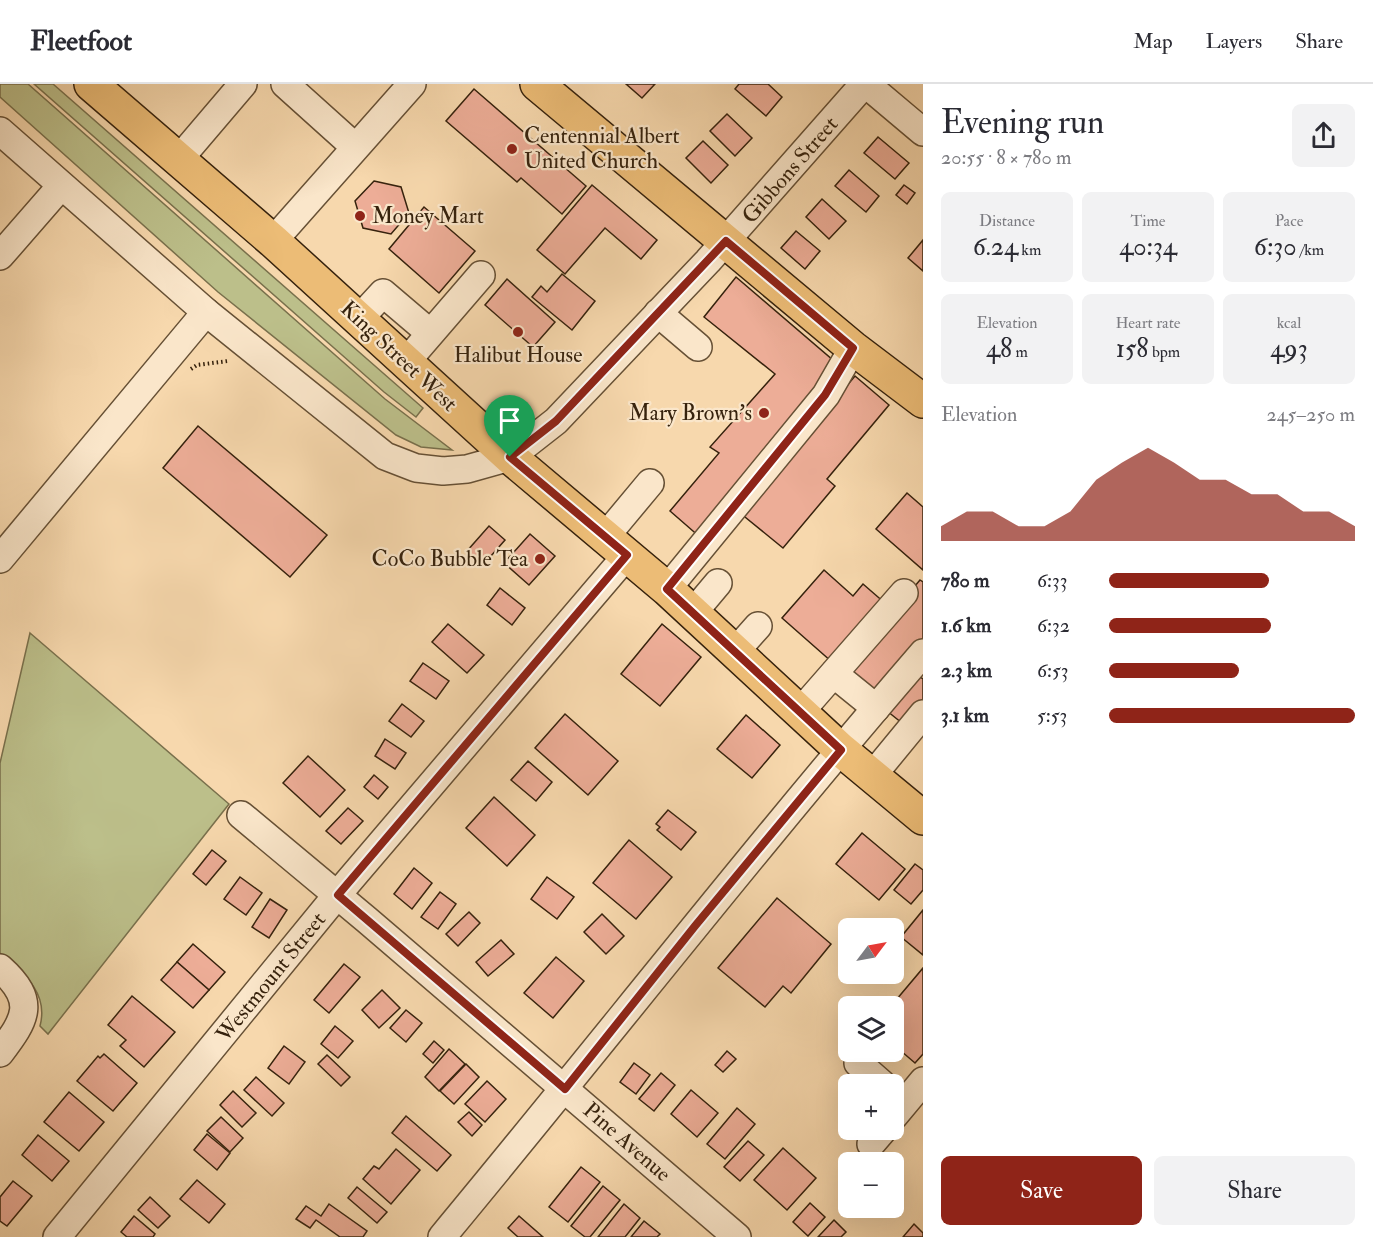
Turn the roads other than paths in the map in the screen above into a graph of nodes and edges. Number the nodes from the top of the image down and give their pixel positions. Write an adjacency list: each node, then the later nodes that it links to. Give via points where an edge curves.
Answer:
1 (92, 84): 10 (main road, King Street West)
2 (243, 84): 10 (street)
3 (285, 84): 9 (street)
4 (412, 84): 9 (street)
5 (537, 84): 13 (main road)
6 (865, 84): 8 (street); 13 (street, Gibbons Street)
7 (0, 131): 11 (street)
8 (923, 132)
9 (355, 147): 12 (street)
10 (180, 158): 12 (main road, King Street West)
11 (61, 186): 14 (street); 16 (street)
12 (273, 241): 18 (main road, King Street West)
13 (726, 241): 17 (street, Gibbons Street); 21 (main road)
14 (0, 256)
15 (481, 274): 19 (street)
16 (206, 312): 24 (street, via 385,456 416,468 442,471 467,469); 27 (street)
17 (658, 313): 20 (street); 24 (street, Gibbons Street, via 556,421)
18 (359, 319): 19 (street, via 382,293); 22 (main road, King Street West)
19 (430, 333): 22 (street)
20 (698, 347)
21 (853, 348): 23 (main road); 29 (street, via 825,395)
22 (406, 362): 24 (main road, King Street West)
23 (923, 400)
24 (510, 457): 26 (main road, King Street West)
25 (650, 483): 26 (street, Westmount Street)
26 (616, 546): 29 (main road, King Street West); 43 (street, Westmount Street)
27 (0, 559)
28 (718, 583): 31 (street)
29 (667, 589): 31 (main road, King Street West)
30 (904, 593): 35 (street)
31 (692, 614): 33 (main road, King Street West)
32 (758, 626): 33 (street)
33 (734, 653): 37 (main road, King Street West)
34 (923, 653): 36 (street)
35 (834, 674): 36 (street); 37 (street)
36 (876, 708): 39 (street)
37 (800, 712): 39 (main road, King Street West)
38 (922, 722): 40 (street)
39 (841, 750): 40 (main road, King Street West); 49 (street)
40 (876, 779): 42 (main road, King Street West)
41 (240, 815): 43 (street, Pine Avenue)
42 (923, 818)
43 (338, 895): 49 (street, Pine Avenue); 51 (street, Westmount Street)
44 (0, 968): 45 (street, via 21,994 25,1007 23,1020)
45 (0, 1053)
46 (858, 1063): 47 (street)
47 (871, 1074)
48 (923, 1081): 50 (street)
49 (565, 1089): 52 (street); 53 (street, Pine Avenue)
50 (904, 1099)
51 (57, 1237)
52 (442, 1237)
53 (737, 1237)

